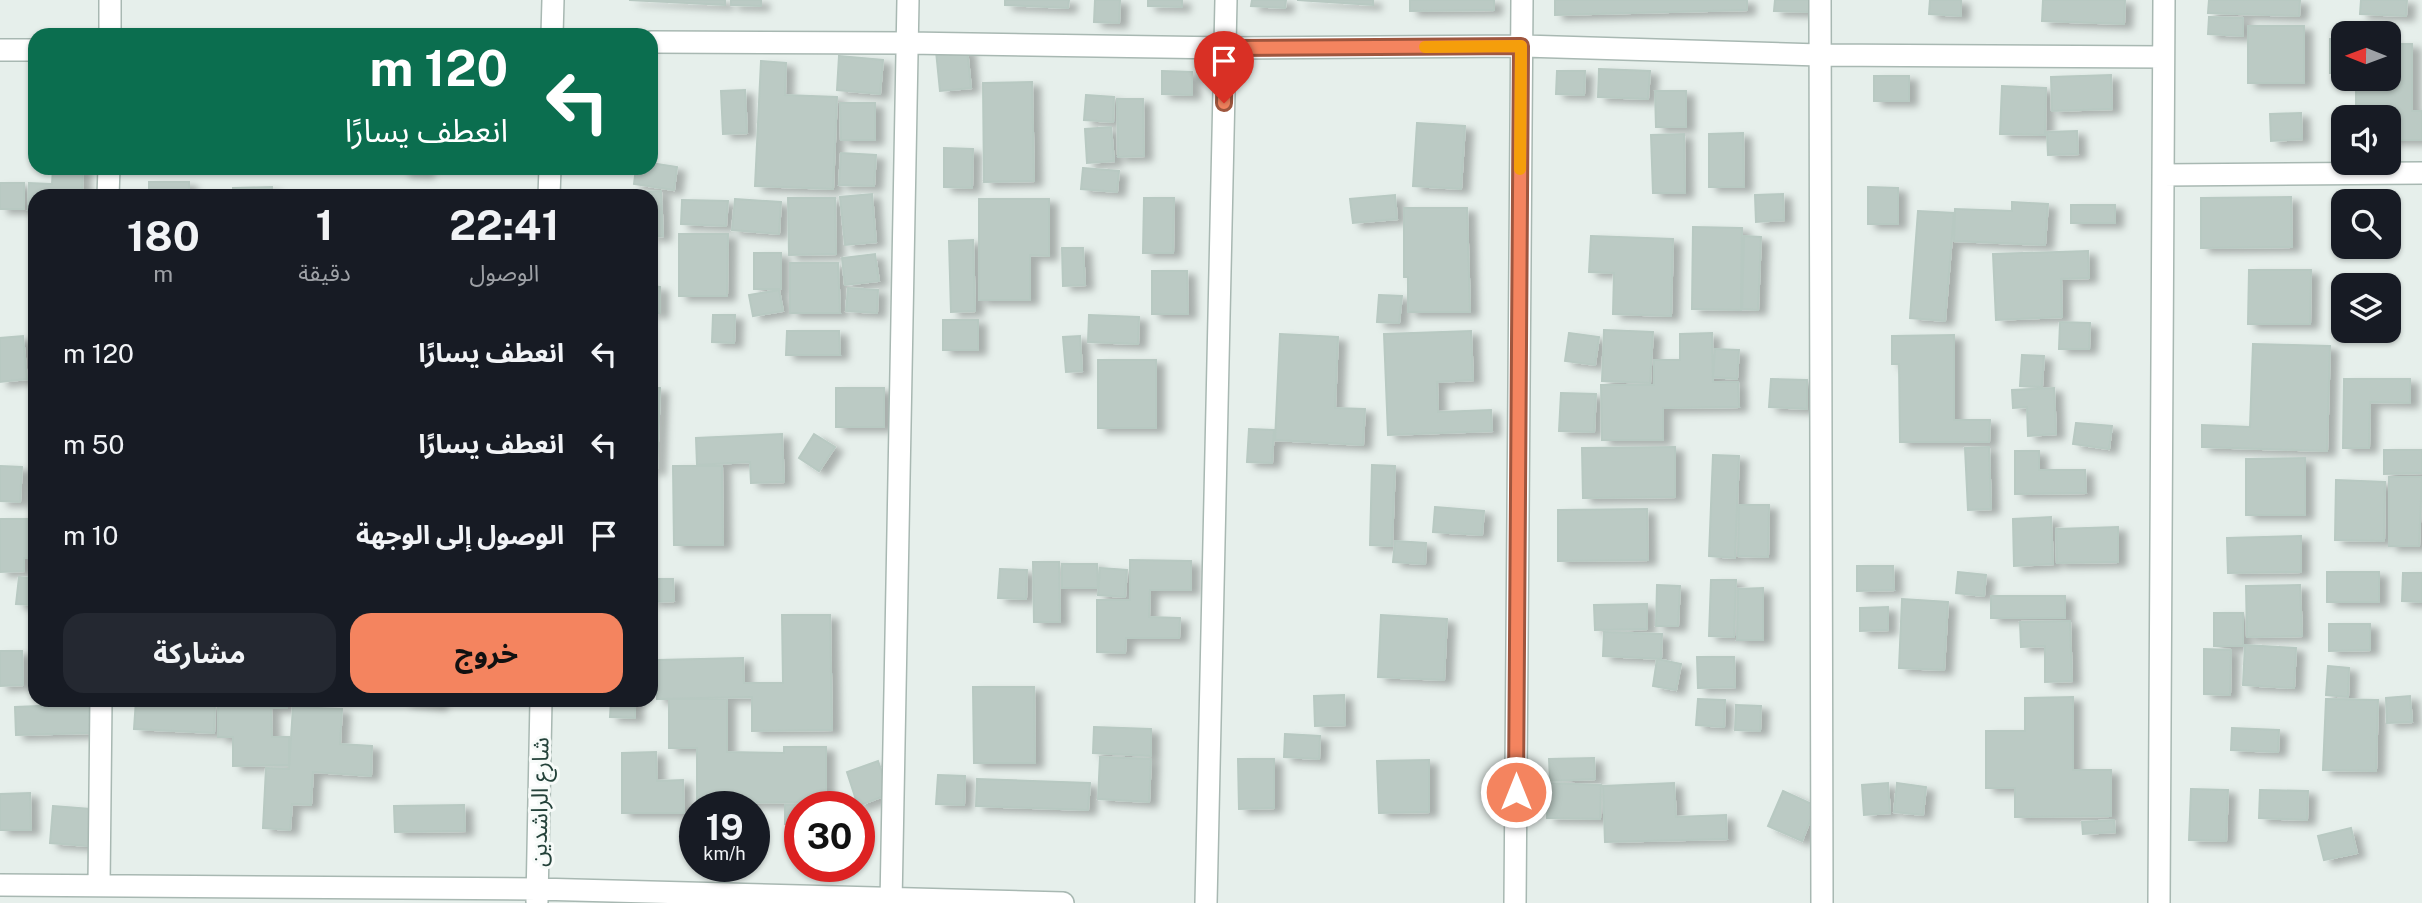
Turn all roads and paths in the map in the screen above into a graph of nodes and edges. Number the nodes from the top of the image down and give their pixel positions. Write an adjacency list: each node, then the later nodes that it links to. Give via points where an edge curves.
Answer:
1 (110, 0): 8 (street)
2 (553, 0): 9 (street)
3 (908, 0): 11 (street)
4 (1226, 0): 13 (street)
5 (1522, 0): 12 (street)
6 (1820, 0): 16 (street)
7 (2164, 0): 17 (street)
8 (110, 28)
9 (552, 28)
10 (658, 42): 11 (street)
11 (908, 43): 13 (street); 25 (street)
12 (1521, 46): 13 (street); 16 (street); 28 (street)
13 (1225, 48): 27 (street)
14 (0, 50): 15 (street)
15 (28, 50)
16 (1819, 55): 17 (street); 29 (street)
17 (2164, 57): 19 (street)
18 (2422, 173): 19 (street)
19 (2163, 175): 30 (street)
20 (101, 707): 23 (street)
21 (541, 707): 24 (street, شارع الراشدين)
22 (0, 885): 23 (street)
23 (99, 886): 24 (street)
24 (537, 896): 25 (street)
25 (891, 901): 26 (street)
26 (1063, 903)
27 (1206, 903)
28 (1515, 903)
29 (1822, 903)
30 (2159, 903)

